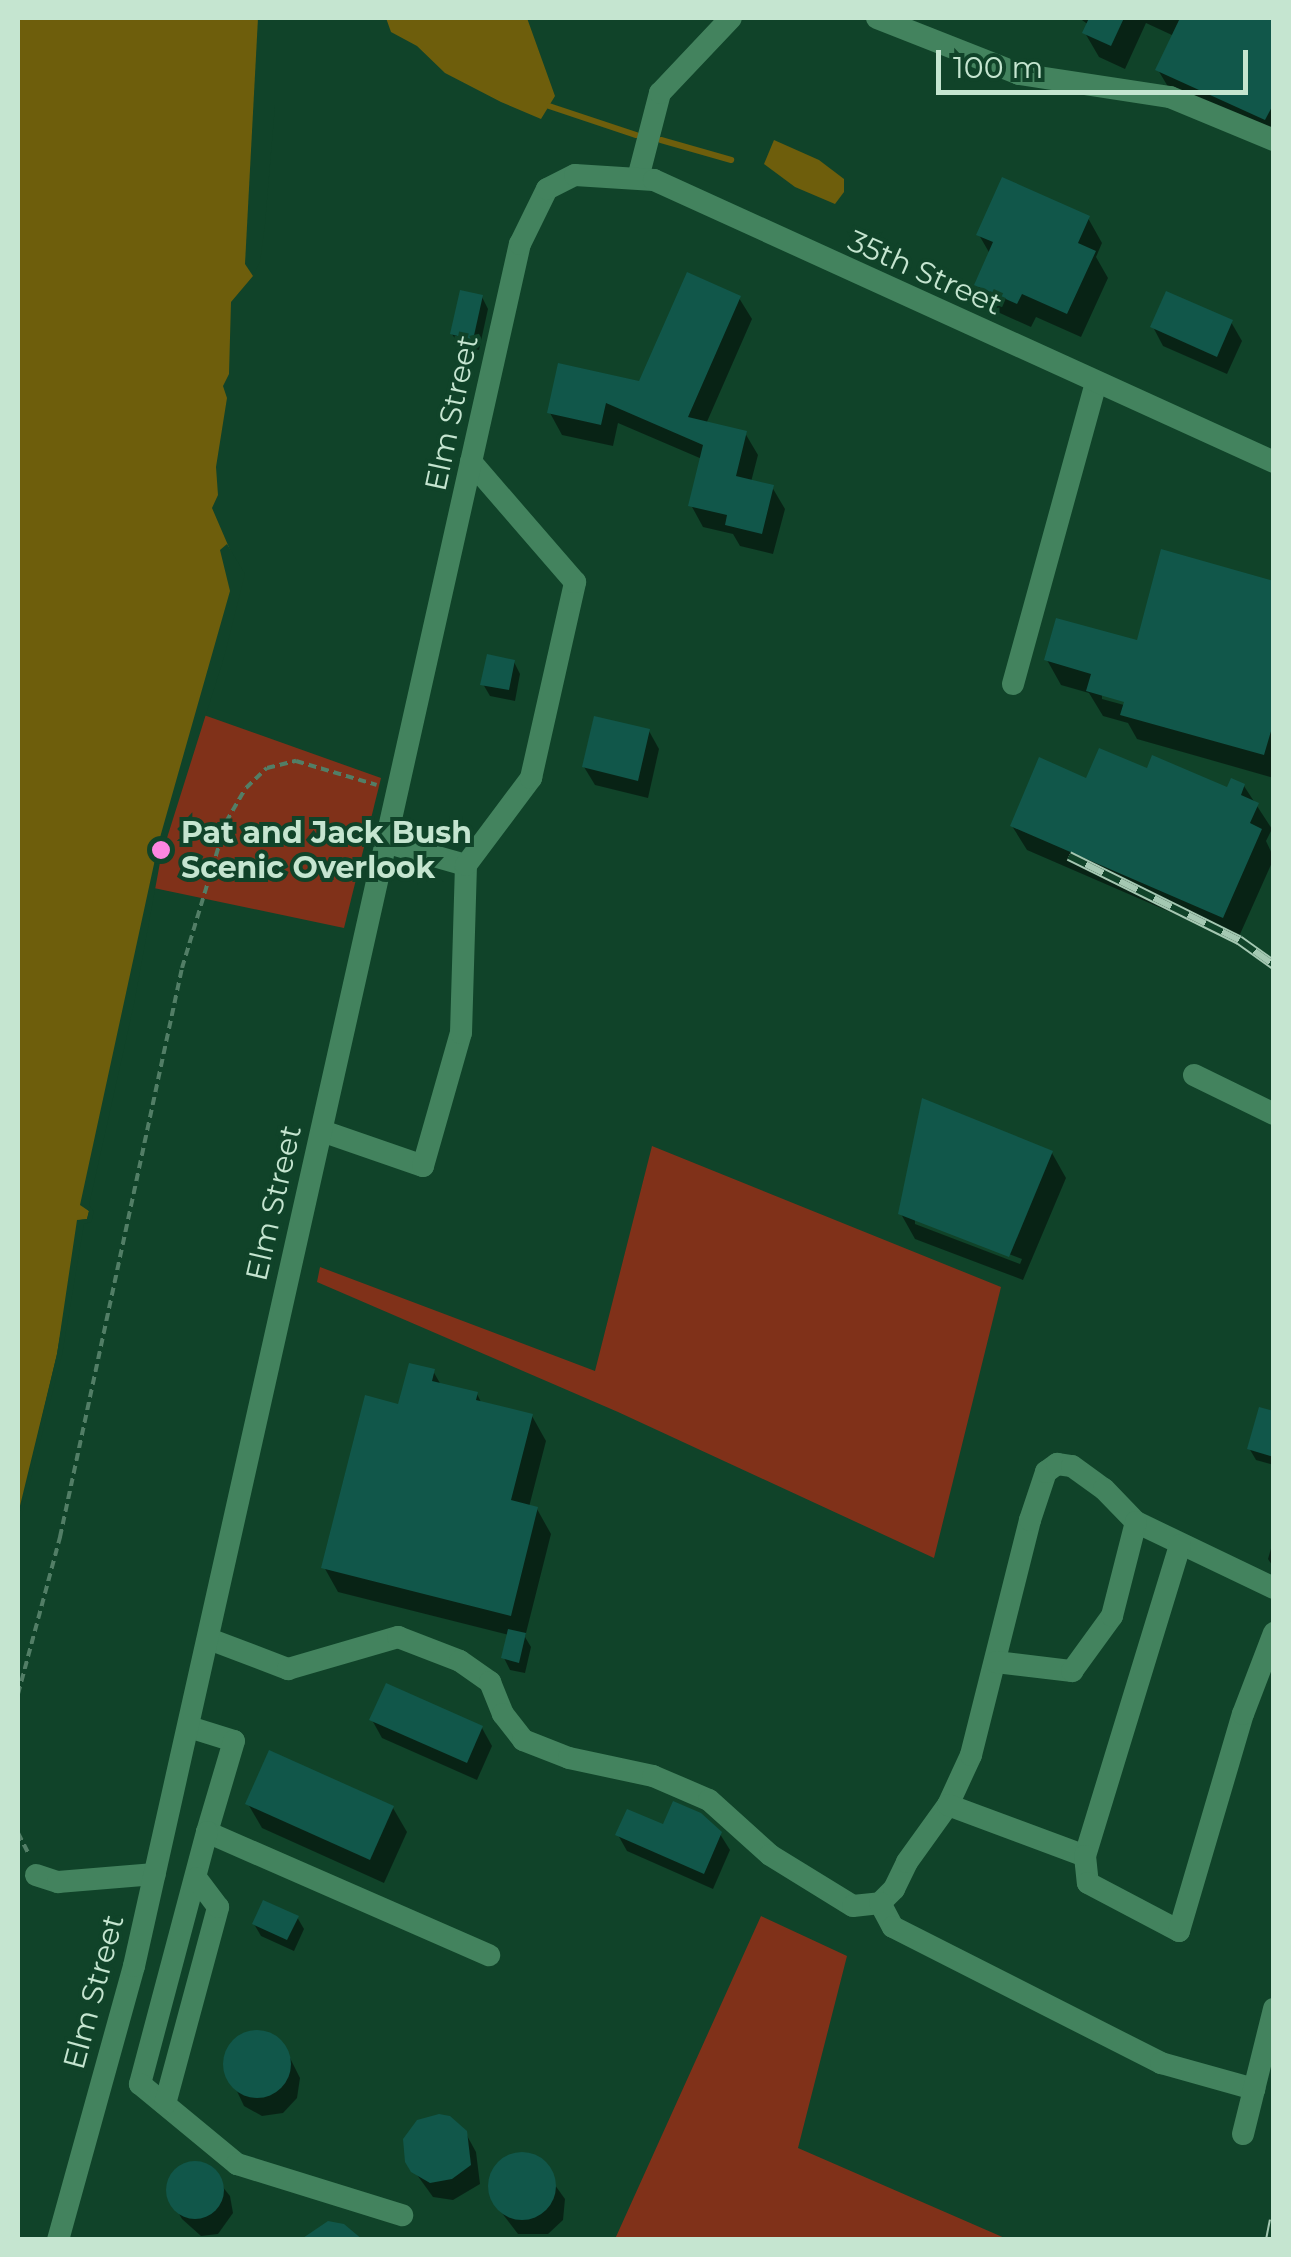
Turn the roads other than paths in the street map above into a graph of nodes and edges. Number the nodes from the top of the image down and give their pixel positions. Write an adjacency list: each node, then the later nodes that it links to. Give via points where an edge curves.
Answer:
1 (731, 18): 5 (street, via 660,93)
2 (878, 18): 3 (street)
3 (936, 27): 4 (street, via 1019,74 1170,96)
4 (1274, 140)
5 (638, 178): 6 (street, 35th Street, via 575,174); 7 (street, 35th Street)
6 (548, 189): 8 (street, Elm Street, via 520,244)
7 (1096, 382): 9 (street, 35th Street); 10 (street)
8 (472, 462): 11 (street, Elm Street); 12 (street, via 575,582 531,778)
9 (1274, 462)
10 (1013, 684)
11 (388, 842): 12 (street); 15 (street, Elm Street)
12 (466, 865): 15 (street, via 460,1032 423,1166)
13 (1194, 1075): 14 (street)
14 (1274, 1114)
15 (322, 1131): 20 (street, Elm Street)
16 (1136, 1522): 17 (street); 21 (street, via 1112,1616 1072,1670); 21 (street, via 1072,1466 1057,1464 1046,1472)
17 (1180, 1545): 18 (street); 25 (street)
18 (1274, 1588)
19 (1274, 1633): 25 (street, via 1179,1931 1088,1883)
20 (209, 1638): 22 (street, Elm Street); 28 (street, via 288,1669 398,1637 460,1661 490,1682 524,1740 569,1758 653,1776 709,1800 770,1855 836,1896 853,1906)
21 (996, 1662): 23 (street, via 971,1755)
22 (189, 1727): 24 (street, via 234,1742); 26 (street, Elm Street)
23 (948, 1805): 25 (street); 28 (street)
24 (207, 1832): 29 (street); 33 (street, via 140,2084 237,2164)
25 (1085, 1856)
26 (155, 1874): 27 (street, via 58,1882); 34 (street, Elm Street)
27 (36, 1875)
28 (880, 1904): 31 (street, via 893,1927 1161,2063)
29 (489, 1955)
30 (1274, 2009): 31 (street)
31 (1254, 2089): 32 (street)
32 (1243, 2134)
33 (402, 2215)
34 (59, 2236)

